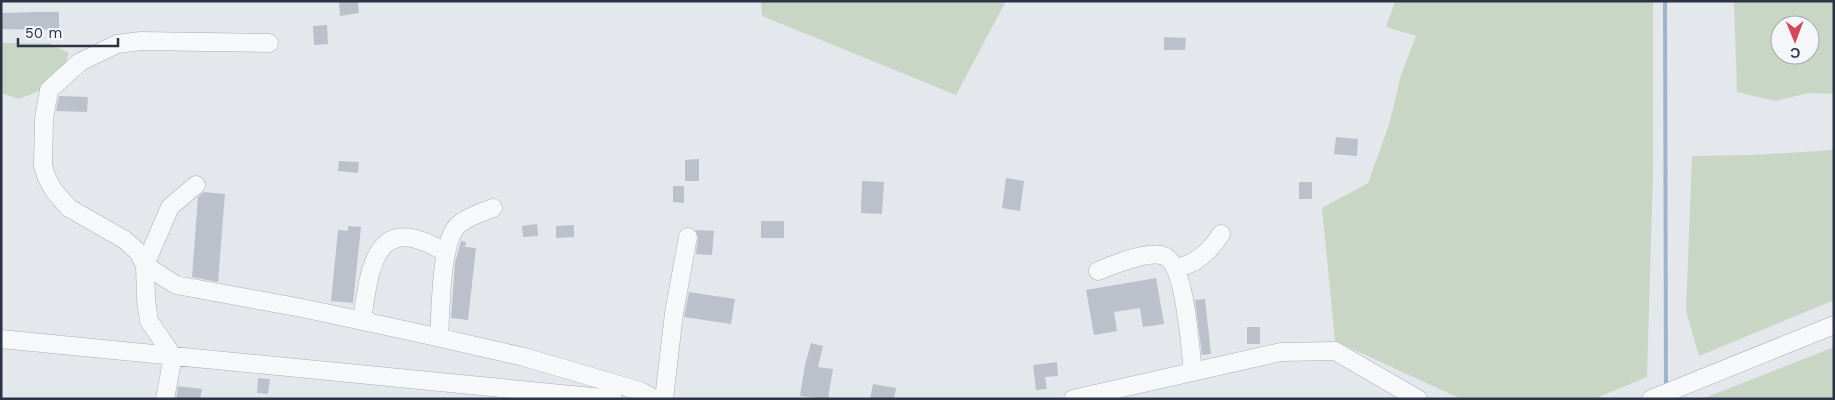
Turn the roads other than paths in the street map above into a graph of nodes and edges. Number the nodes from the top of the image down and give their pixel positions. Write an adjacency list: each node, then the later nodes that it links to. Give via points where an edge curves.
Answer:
1 (270, 43): 7 (street, via 141,40 117,44 80,62 49,90 44,119 43,166 54,192 69,208 125,240 138,252)
2 (196, 185): 7 (street, via 170,207)
3 (493, 208): 6 (street, via 459,224 449,236)
4 (1221, 234): 8 (street, via 1216,243 1195,261)
5 (688, 238): 19 (street, via 674,313)
6 (446, 253): 10 (street, via 429,242 411,237 392,238 380,248 372,262); 12 (street)
7 (145, 265): 10 (street, via 176,285); 14 (street, via 149,321)
8 (1176, 268): 9 (street, via 1164,255 1157,255 1120,262); 15 (street, via 1183,292)
9 (1098, 271)
10 (362, 320): 12 (street)
11 (1834, 324): 22 (street)
12 (439, 337): 18 (street, via 524,357 640,391)
13 (1, 339): 14 (street)
14 (173, 356): 16 (street); 17 (street)
15 (1193, 372): 20 (street); 21 (street, via 1281,352 1336,351)
16 (165, 399)
17 (613, 399)
18 (655, 399)
19 (664, 399)
20 (1073, 399)
21 (1418, 399)
22 (1651, 399)

